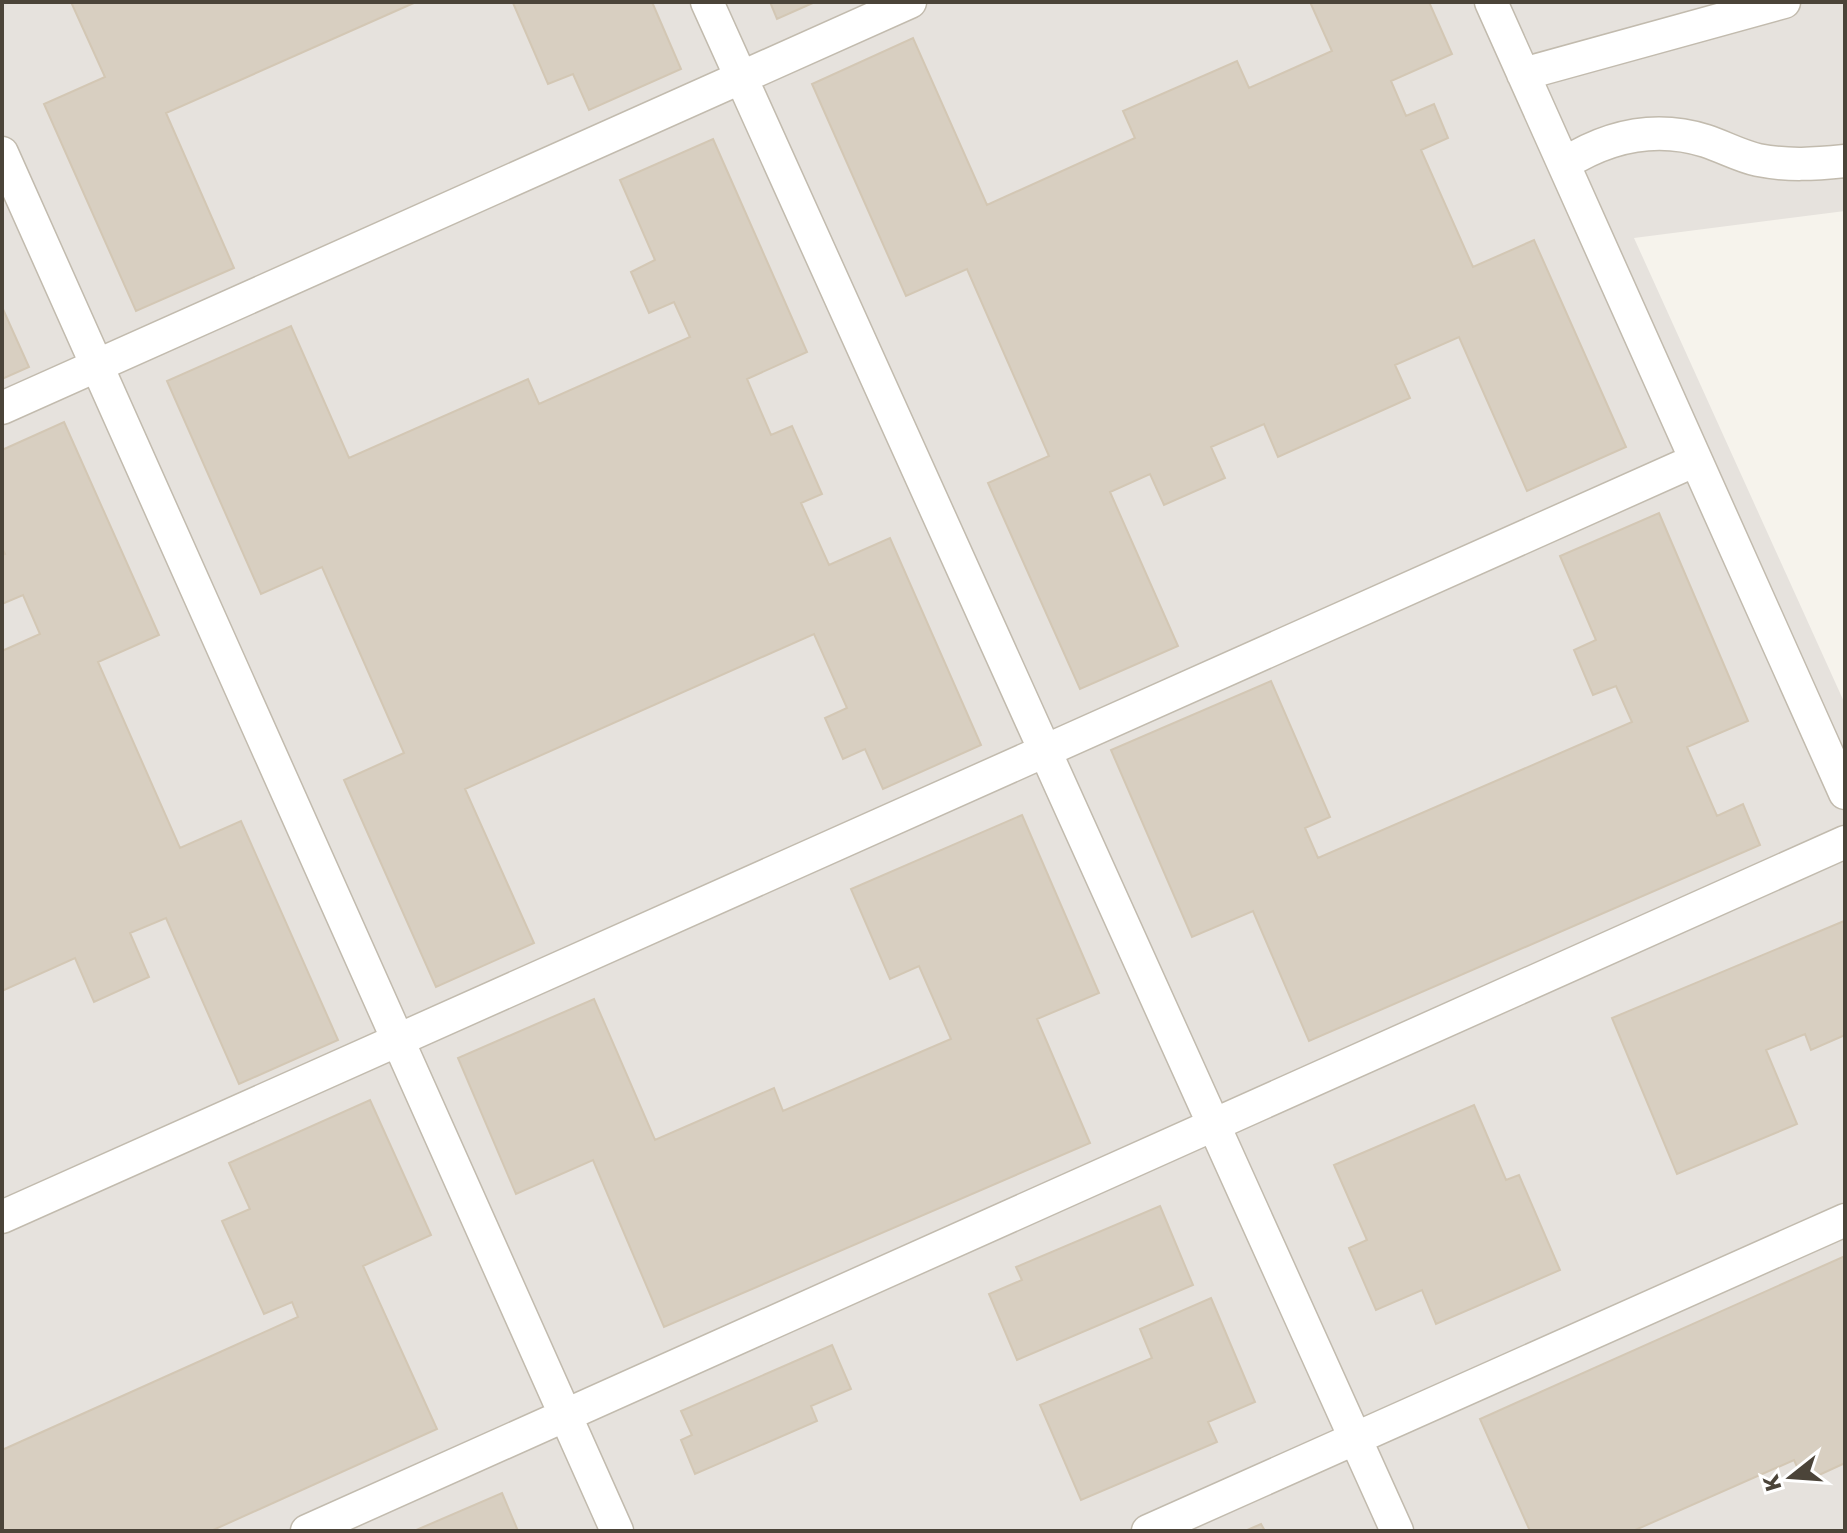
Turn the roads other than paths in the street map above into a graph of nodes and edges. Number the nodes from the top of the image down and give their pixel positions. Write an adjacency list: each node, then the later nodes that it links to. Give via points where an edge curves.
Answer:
1 (707, 2): 6 (street)
2 (910, 2): 6 (street)
3 (1491, 2): 5 (street)
4 (1784, 2): 5 (street)
5 (1523, 74): 9 (street)
6 (741, 77): 10 (street); 13 (street)
7 (2, 153): 10 (street)
8 (1845, 161): 9 (street, via 1778,164 1688,136 1642,133 1588,149)
9 (1564, 164): 12 (street)
10 (97, 366): 11 (street); 16 (street)
11 (2, 408)
12 (1696, 460): 13 (street); 14 (street)
13 (1045, 751): 16 (street); 17 (street)
14 (1845, 793)
15 (1845, 842): 17 (street)
16 (398, 1040): 18 (street); 20 (street)
17 (1214, 1125): 20 (street); 21 (street)
18 (2, 1217)
19 (1845, 1220): 21 (street)
20 (566, 1415): 22 (street); 23 (street)
21 (1355, 1438): 24 (street); 25 (street)
22 (307, 1531)
23 (617, 1531)
24 (1148, 1531)
25 (1397, 1531)

